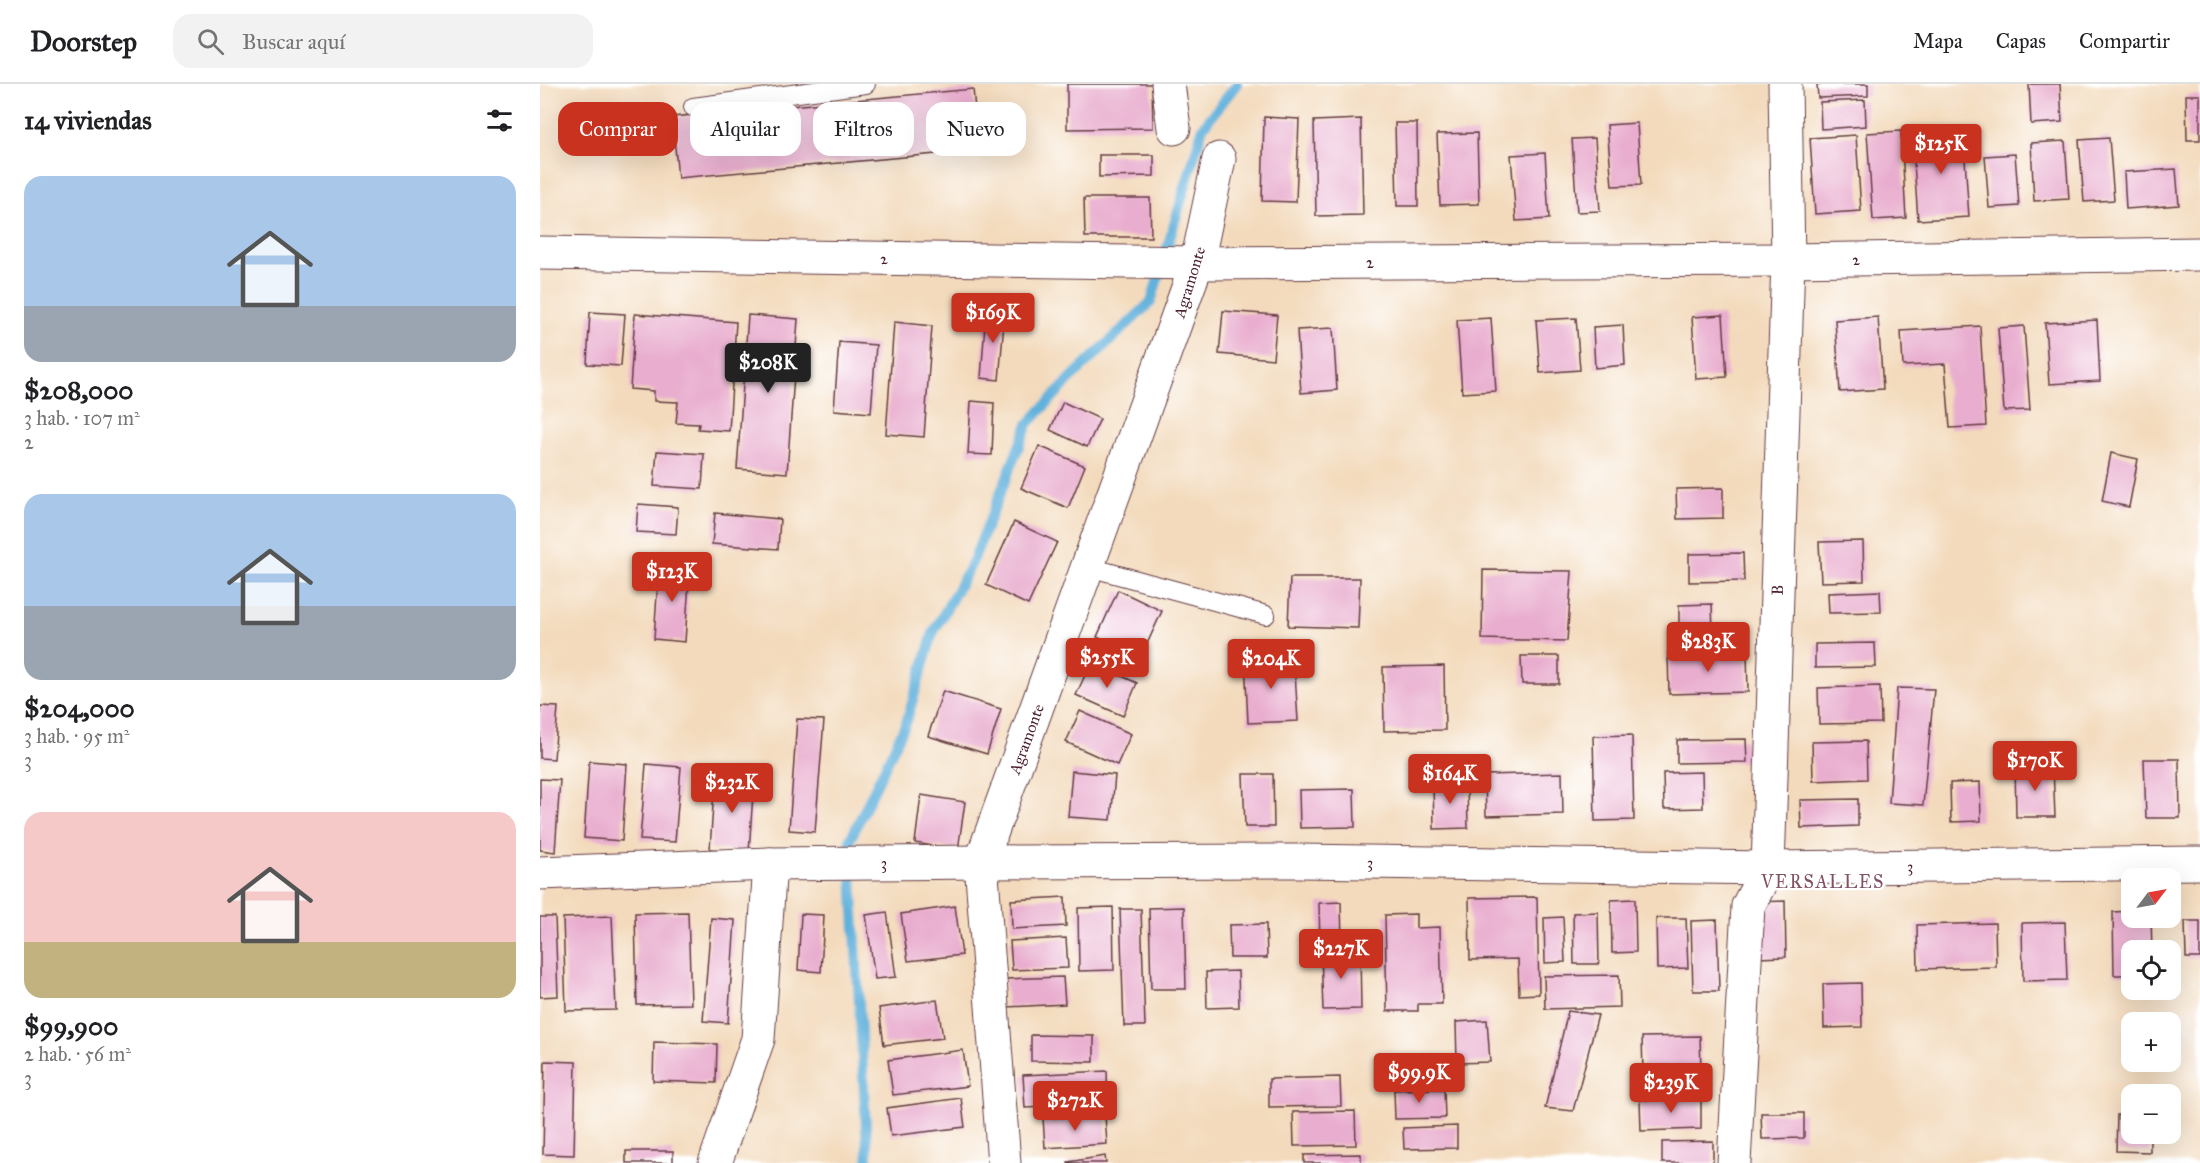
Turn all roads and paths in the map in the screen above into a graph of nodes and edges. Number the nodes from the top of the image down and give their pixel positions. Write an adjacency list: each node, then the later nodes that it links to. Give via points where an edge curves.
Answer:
1 (866, 84): 4 (lane)
2 (1168, 84): 5 (street)
3 (1785, 84): 9 (street, B)
4 (724, 102)
5 (1174, 128)
6 (1219, 159): 10 (street, Agramonte)
7 (540, 253): 10 (street, 2)
8 (2200, 254): 9 (street, 2)
9 (1788, 260): 10 (street, 2); 16 (street, B)
10 (1197, 263): 11 (street, Agramonte)
11 (1089, 567): 12 (lane); 13 (street, Agramonte)
12 (1266, 615)
13 (981, 862): 15 (street, 3); 16 (street, 3, via 1300,861); 19 (street, Agramonte)
14 (2200, 863): 16 (street, 3)
15 (770, 864): 17 (street, 3); 18 (street, via 758,1039)
16 (1768, 868): 20 (street, B, via 1748,906)
17 (540, 873)
18 (715, 1163)
19 (1004, 1163)
20 (1734, 1163)

